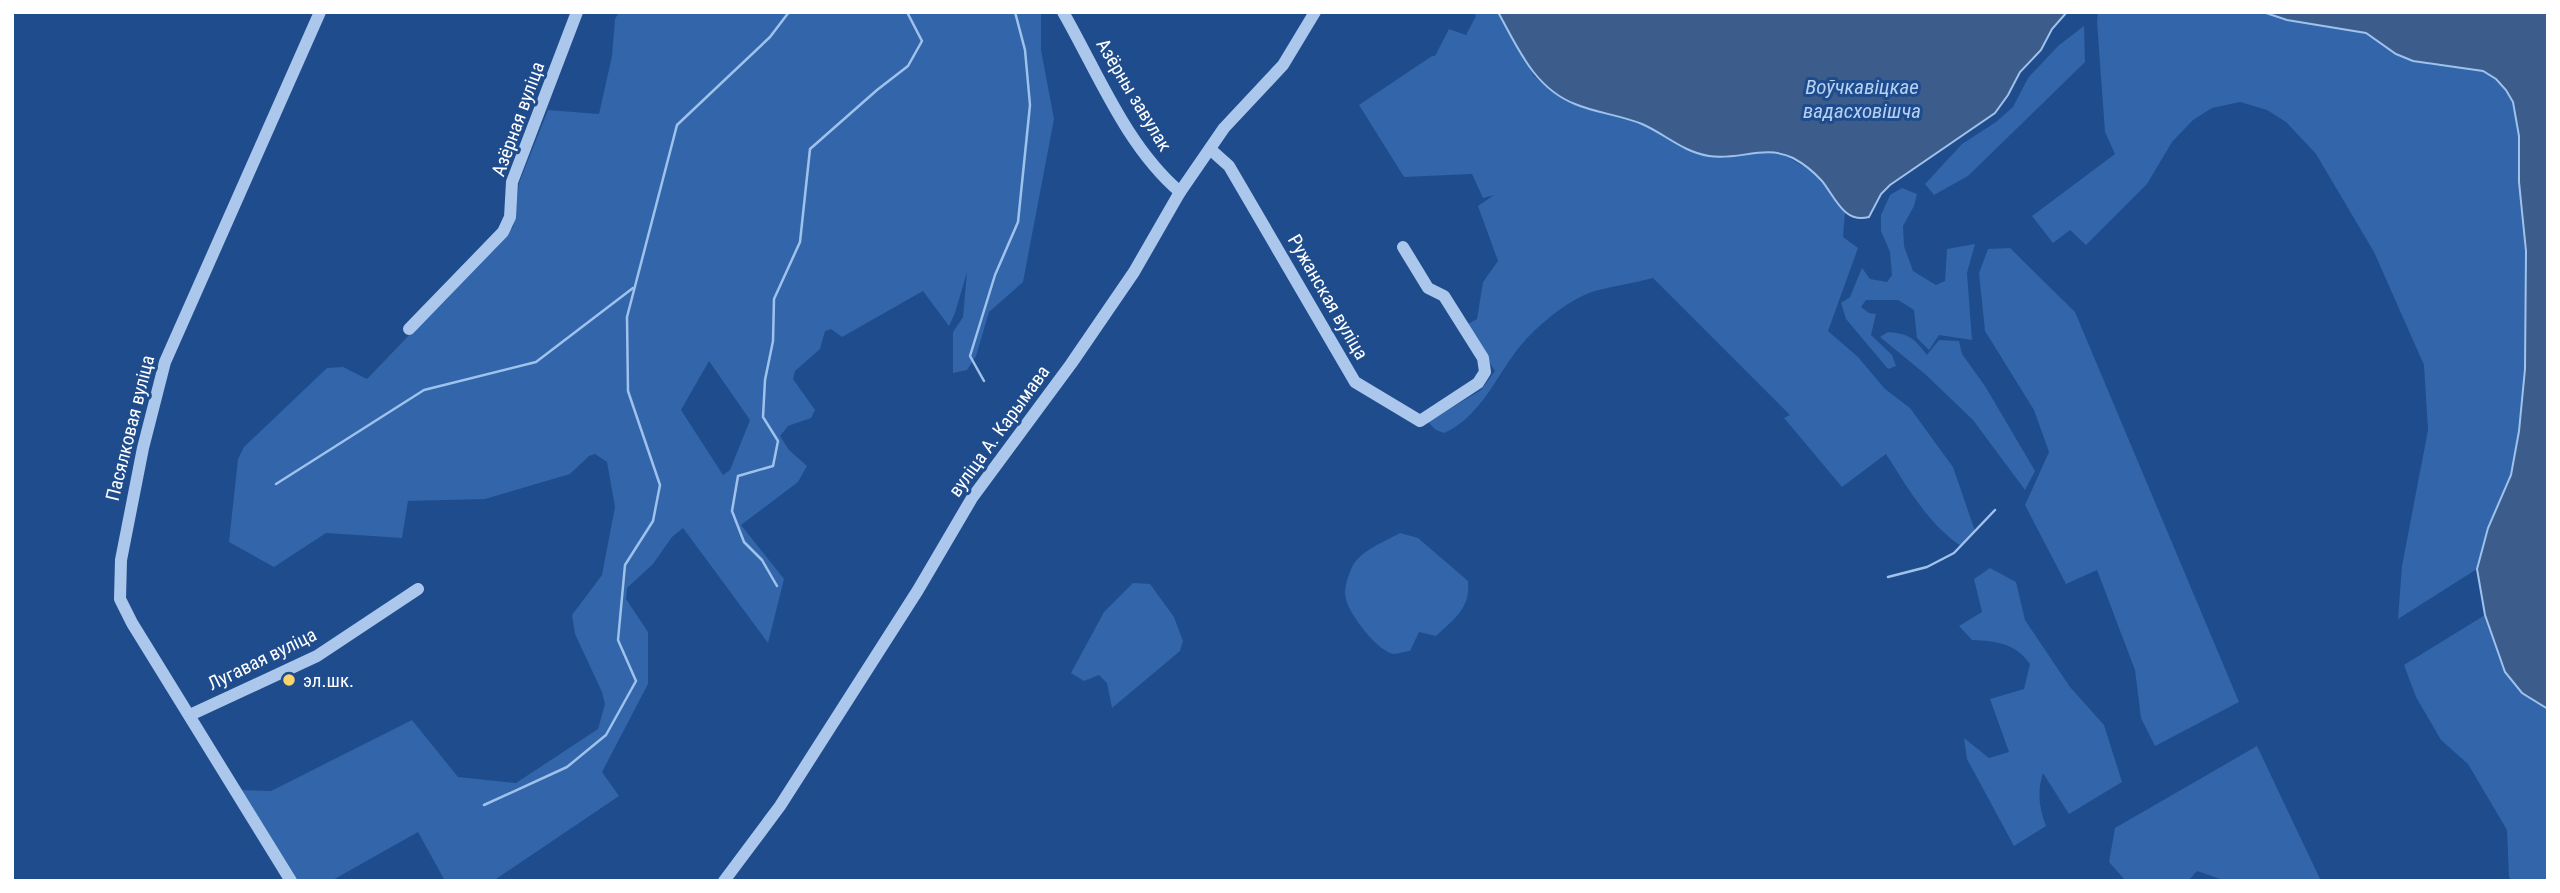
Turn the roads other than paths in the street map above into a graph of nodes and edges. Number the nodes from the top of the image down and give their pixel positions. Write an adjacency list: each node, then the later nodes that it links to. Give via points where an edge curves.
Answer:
1 (320, 12): 10 (street, Пасялковая вуліца, via 165,362 124,536 120,599)
2 (577, 12): 8 (street, Азёрная вуліца, via 512,182 510,217 503,232)
3 (1063, 12): 6 (street, Азёрны завулак, via 1139,147)
4 (1315, 12): 5 (street, вуліца А. Карымава, via 1283,65)
5 (1210, 149): 6 (street, вуліца А. Карымава); 7 (street, Ружанская вуліца, via 1228,166 1354,382 1420,421 1478,383 1485,372 1482,358 1444,296 1428,288)
6 (1180, 192): 12 (street, вуліца А. Карымава, via 1134,272 972,498 780,806)
7 (1403, 247)
8 (410, 329)
9 (418, 589): 10 (street, Лугавая вуліца, via 317,656)
10 (190, 715): 11 (street, Пасялковая вуліца)
11 (291, 881)
12 (724, 881)

